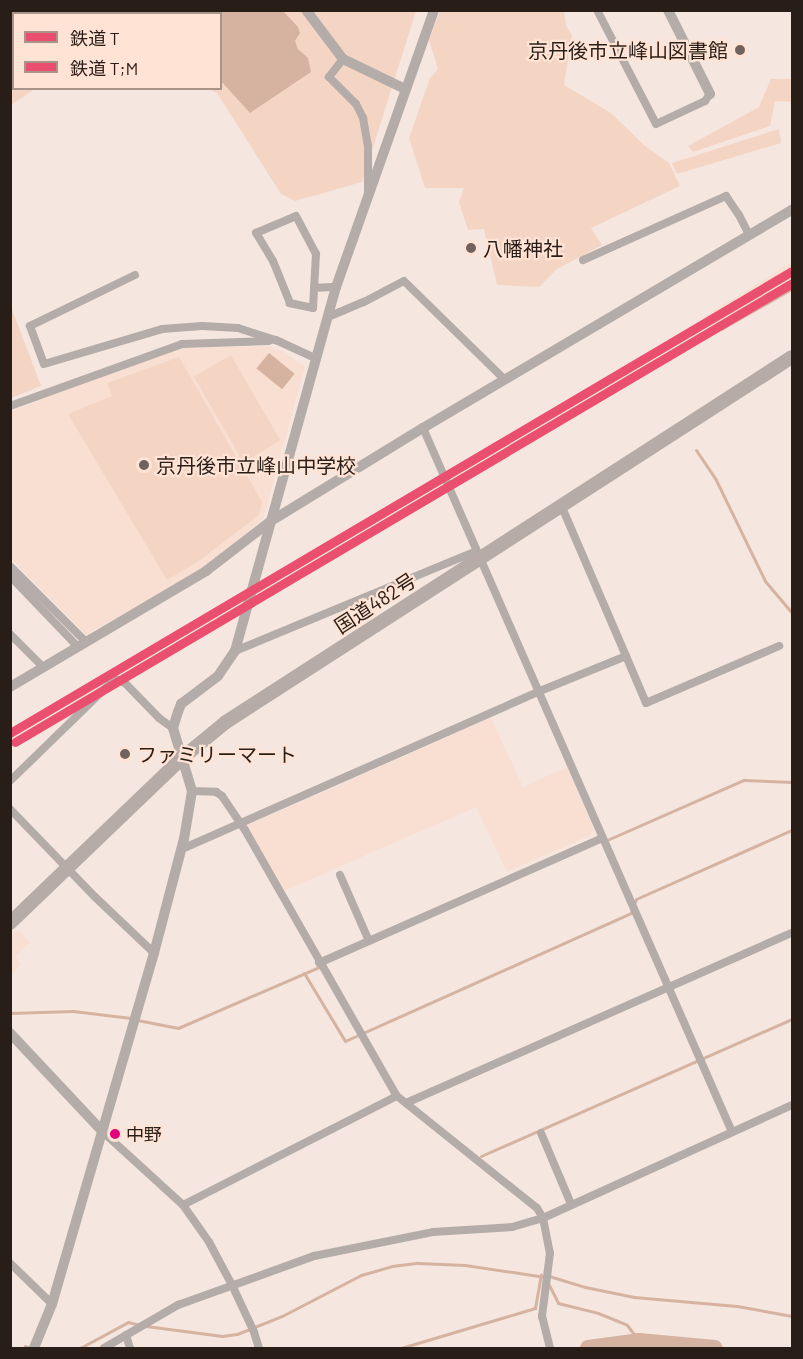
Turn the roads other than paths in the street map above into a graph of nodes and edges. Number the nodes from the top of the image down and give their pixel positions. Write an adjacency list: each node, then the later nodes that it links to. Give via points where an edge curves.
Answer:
1 (306, 10): 5 (street)
2 (434, 10): 6 (street)
3 (597, 10): 7 (street, via 656,124 705,101)
4 (668, 10): 7 (street)
5 (343, 59): 6 (street); 8 (street, via 329,77 363,118)
6 (405, 88): 8 (street)
7 (710, 94)
8 (369, 191): 13 (street)
9 (792, 210): 10 (street)
10 (749, 235): 11 (street, via 726,196); 19 (street)
11 (584, 260)
12 (135, 275): 16 (street, via 30,326 44,364 162,329 238,328)
13 (336, 287): 14 (street); 15 (street)
14 (314, 288): 14 (street, via 316,254 296,216 256,233 273,261 290,303 313,308)
15 (328, 317): 18 (street); 19 (street, via 404,281)
16 (276, 340): 18 (street); 20 (street, via 182,344)
17 (792, 357): 22 (highway, 国道482号)
18 (316, 358): 23 (street)
19 (505, 380): 21 (street)
20 (10, 406)
21 (423, 428): 23 (street); 24 (street)
22 (561, 505): 24 (highway, 国道482号); 31 (street)
23 (271, 521): 28 (street, via 206,571); 30 (street)
24 (478, 555): 30 (street); 34 (street); 36 (highway, 国道482号, via 226,722)
25 (10, 566): 28 (street)
26 (10, 576): 28 (street)
27 (10, 634): 32 (street)
28 (82, 644): 32 (street)
29 (779, 646): 31 (street, via 646,703)
30 (235, 651): 35 (street, via 218,676 182,704)
31 (626, 656): 34 (street)
32 (43, 667): 33 (street)
33 (10, 687)
34 (540, 691): 40 (street); 41 (street)
35 (173, 728): 36 (street); 37 (street, via 115,679)
36 (181, 759): 38 (street); 43 (highway, 国道482号)
37 (10, 781)
38 (192, 791): 40 (street, via 222,796); 42 (street)
39 (10, 809): 43 (street)
40 (239, 824): 42 (street); 49 (street)
41 (602, 838): 47 (street); 50 (street)
42 (182, 849): 48 (street)
43 (68, 867): 45 (highway, 国道482号); 48 (street)
44 (340, 875): 47 (street)
45 (10, 923)
46 (792, 933): 50 (street)
47 (369, 941): 49 (street)
48 (154, 953): 55 (street)
49 (319, 963): 52 (street)
50 (669, 987): 53 (street); 56 (street)
51 (10, 1033): 55 (street)
52 (397, 1096): 53 (street); 59 (street)
53 (406, 1103): 60 (street, via 537,1208)
54 (792, 1105): 56 (street)
55 (103, 1132): 59 (street); 63 (street)
56 (732, 1132): 58 (street)
57 (541, 1133): 58 (street)
58 (571, 1204): 60 (street)
59 (183, 1205): 62 (street)
60 (543, 1218): 62 (street, via 512,1227 433,1232 314,1256); 69 (street, via 550,1253 542,1316)
61 (10, 1263): 63 (street)
62 (232, 1285): 64 (street, via 178,1305); 68 (street)
63 (52, 1304): 65 (street)
64 (126, 1335): 66 (street); 67 (street)
65 (34, 1348)
66 (104, 1348)
67 (130, 1348)
68 (259, 1348)
69 (550, 1348)

